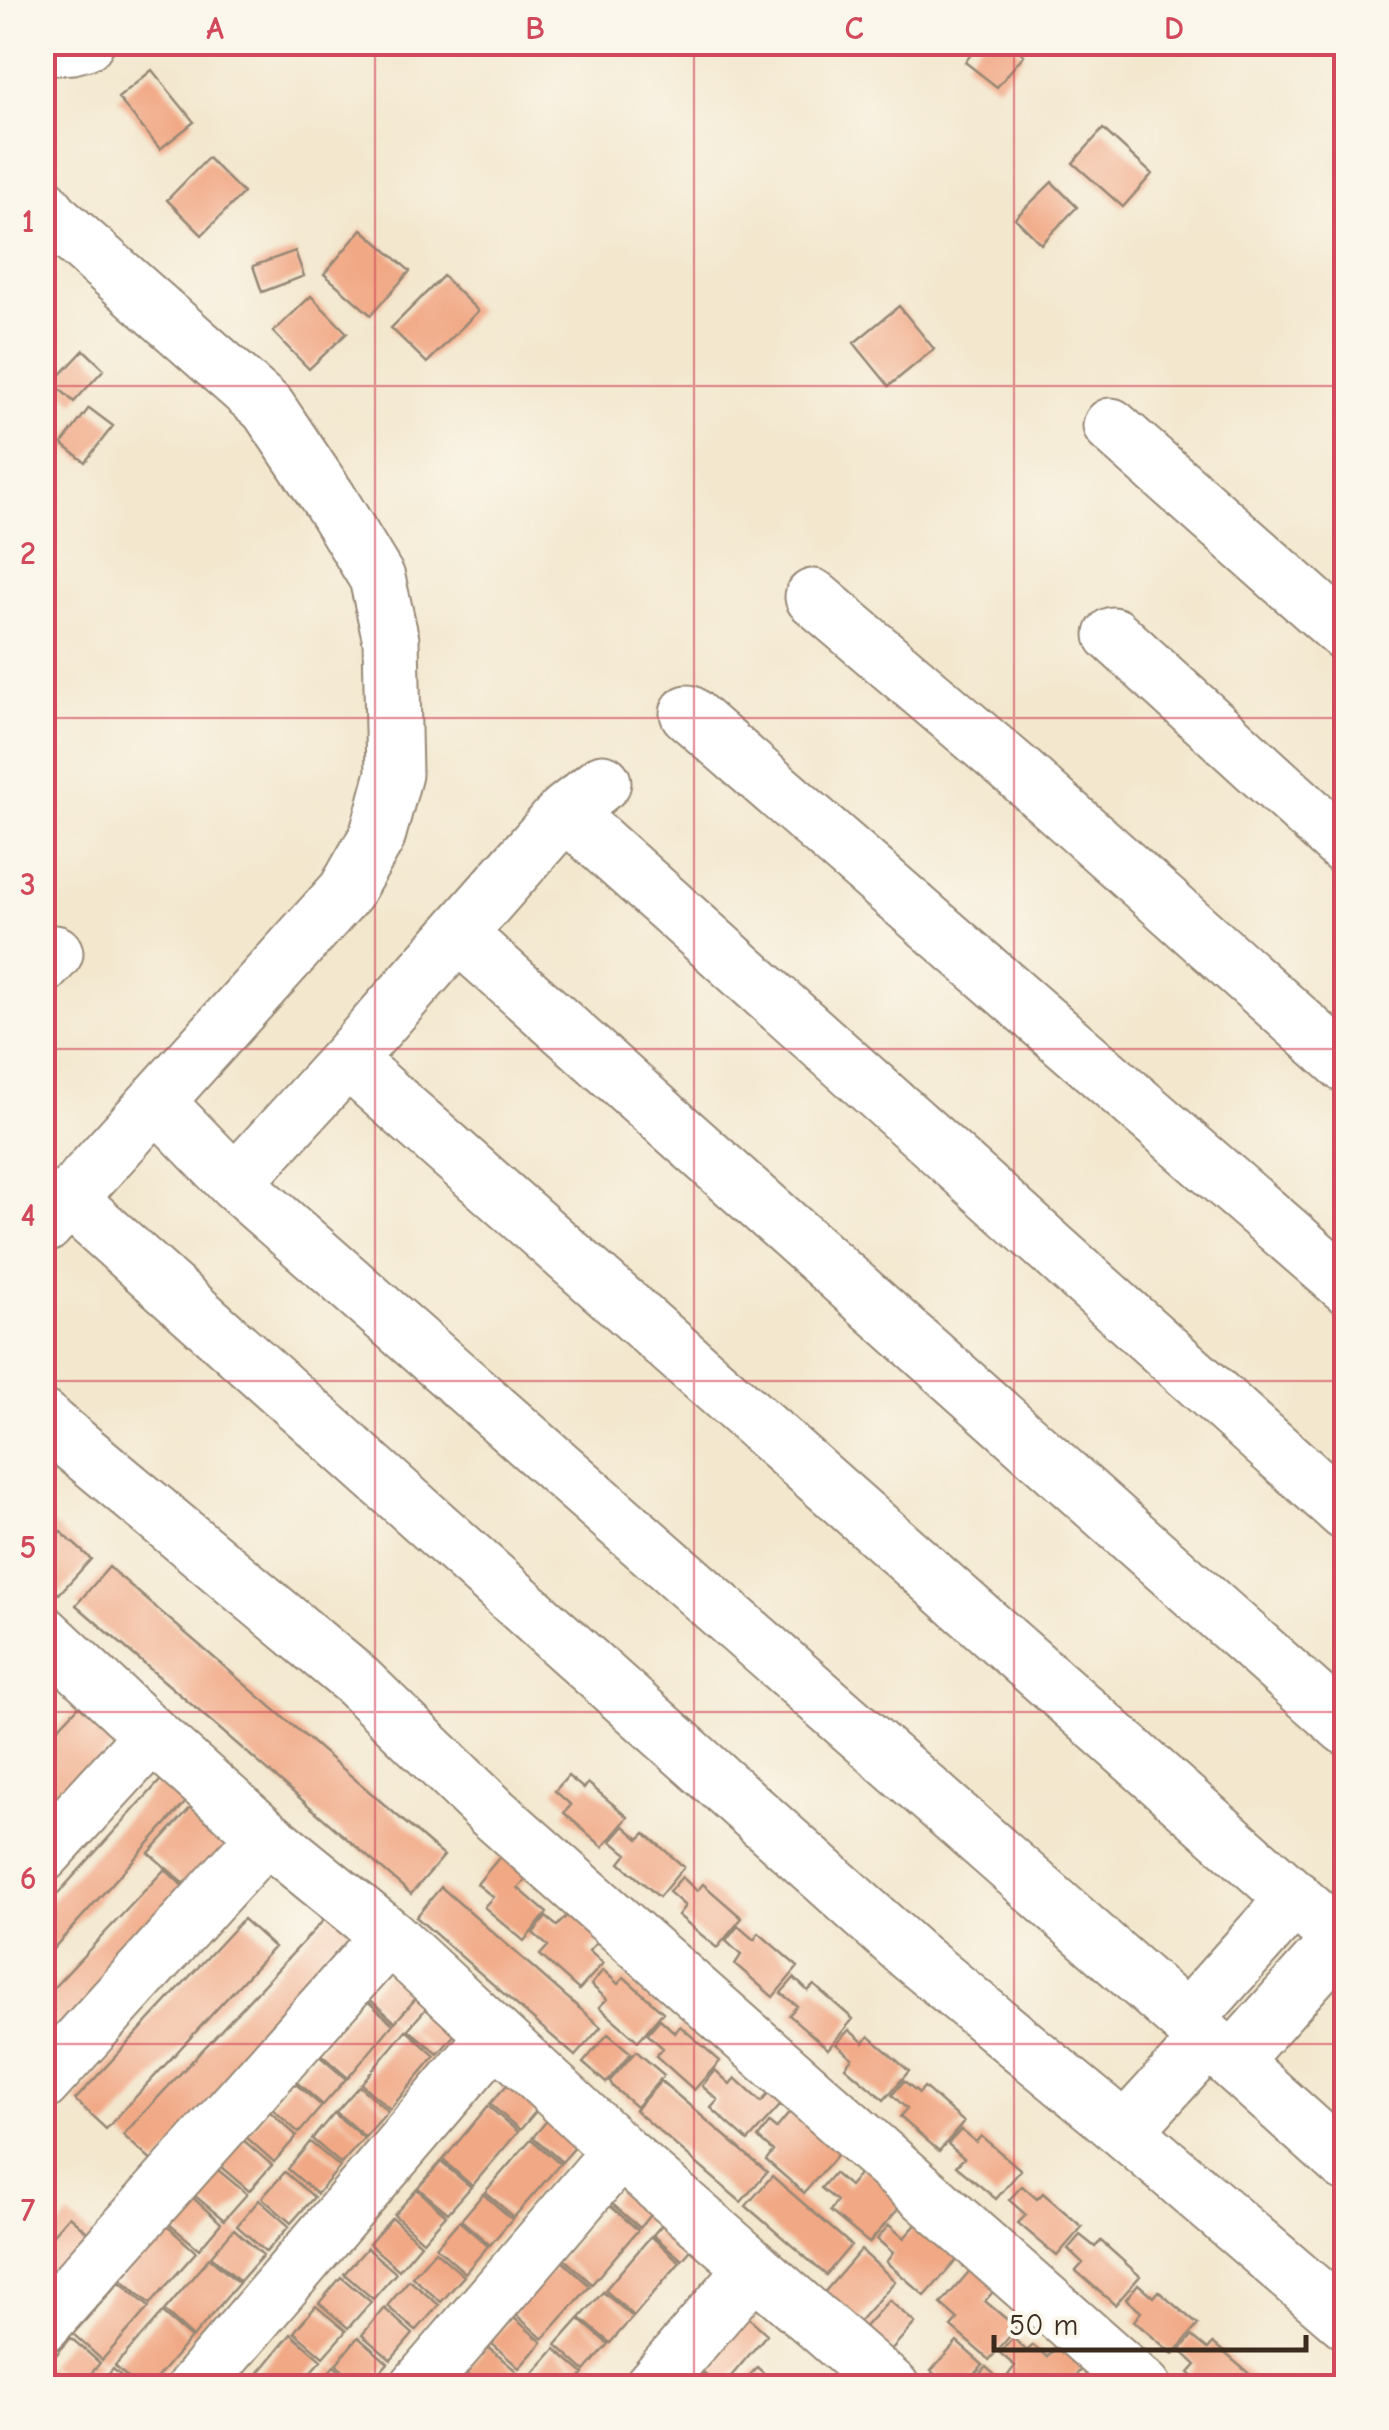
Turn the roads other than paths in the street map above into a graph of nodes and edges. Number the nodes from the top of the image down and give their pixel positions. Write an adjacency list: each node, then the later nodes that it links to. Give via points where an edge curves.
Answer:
1 (86, 42): 2 (street)
2 (42, 48)
3 (42, 204): 15 (street, via 268,408 329,498 377,578 391,640 394,774 377,837 346,891)
4 (1110, 426): 6 (street)
5 (813, 596): 12 (street)
6 (1346, 634)
7 (1113, 635): 9 (street)
8 (688, 713): 16 (street)
9 (1346, 848)
10 (458, 934): 11 (street); 18 (street, via 584,797); 20 (street)
11 (347, 1060): 14 (street); 24 (street)
12 (1346, 1065)
13 (172, 1118): 14 (street)
14 (235, 1184): 27 (street)
15 (56, 1213): 29 (street)
16 (1346, 1284)
17 (42, 1418): 39 (street, via 357,1681 493,1813)
18 (1346, 1513)
19 (42, 1632): 21 (street)
20 (1346, 1727)
21 (152, 1736): 22 (street); 23 (street)
22 (266, 1836): 25 (street); 28 (street)
23 (42, 1855)
24 (1329, 1918): 27 (street)
25 (389, 1936): 26 (street); 34 (street)
26 (495, 2036): 30 (street); 36 (street)
27 (1209, 2040): 29 (street); 31 (street)
28 (42, 2083)
29 (1125, 2131): 33 (street)
30 (620, 2151): 32 (street); 37 (street)
31 (1346, 2164)
32 (754, 2268): 35 (street); 38 (street)
33 (1346, 2321)
34 (42, 2325)
35 (873, 2381)
36 (194, 2388)
37 (417, 2388)
38 (651, 2388)
39 (1144, 2388)

